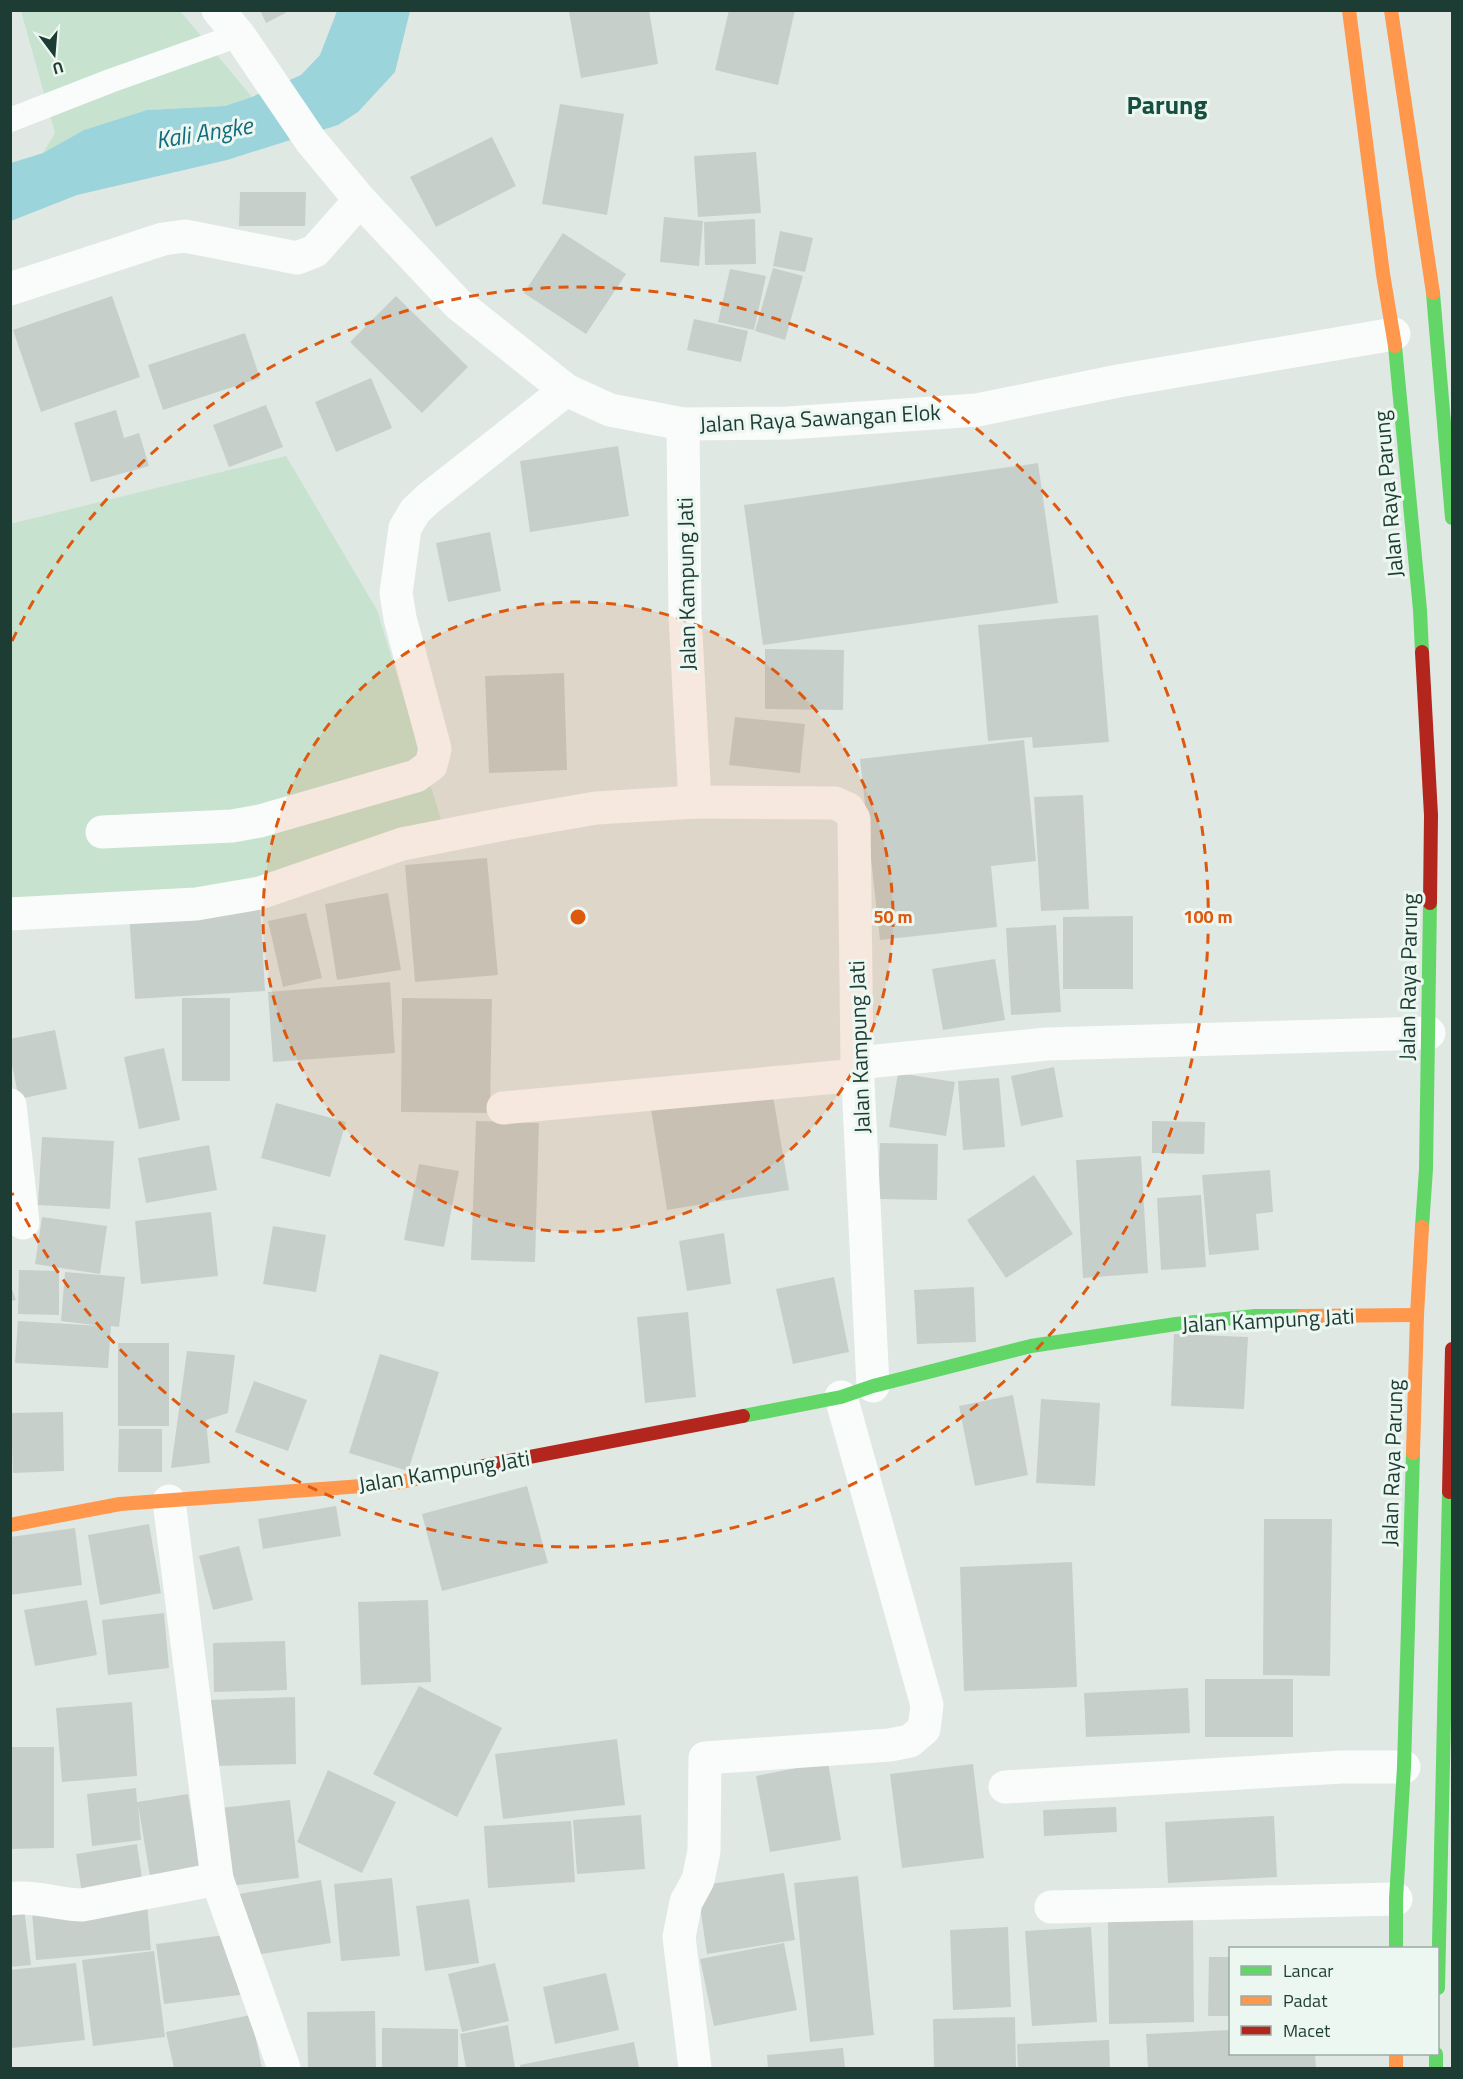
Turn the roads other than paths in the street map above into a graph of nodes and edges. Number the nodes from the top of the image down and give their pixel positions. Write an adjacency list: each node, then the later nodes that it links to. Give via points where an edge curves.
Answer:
1 (218, 10): 4 (street, Jalan Raya Sawangan Elok)
2 (1349, 10): 9 (main road, Jalan Raya Parung)
3 (1391, 10): 8 (main road)
4 (239, 35): 5 (lane); 6 (street, Jalan Raya Sawangan Elok, via 311,141)
5 (10, 120)
6 (360, 200): 7 (street, via 315,251 297,258 185,236 164,239); 10 (street, Jalan Raya Sawangan Elok, via 458,304)
7 (10, 289)
8 (1444, 304): 12 (main road)
9 (1394, 334): 11 (street, Jalan Raya Sawangan Elok, via 1118,381 977,410 788,423); 16 (main road, Jalan Raya Parung, via 1420,610 1431,815)
10 (566, 390): 11 (street, Jalan Raya Sawangan Elok, via 610,410); 14 (street, via 429,498 405,528 396,593 435,749 431,765 416,776 260,821 232,826)
11 (683, 424): 13 (street, Jalan Kampung Jati, via 685,616)
12 (1452, 518)
13 (695, 802): 15 (street, via 596,808 414,842 260,893 195,904); 17 (street, Jalan Kampung Jati, via 835,803 848,809 854,819)
14 (102, 832)
15 (10, 914)
16 (1429, 1033): 17 (street, via 1047,1044); 20 (main road, Jalan Raya Parung)
17 (858, 1069): 19 (street); 25 (street, Jalan Kampung Jati)
18 (10, 1105): 22 (street)
19 (503, 1108)
20 (1426, 1169): 21 (main road); 23 (main road, Jalan Raya Parung)
21 (1444, 1170)
22 (23, 1223)
23 (1418, 1315): 25 (main road, Jalan Kampung Jati, via 1255,1316 1176,1324 1031,1346); 29 (main road, Jalan Raya Parung)
24 (1452, 1350): 36 (main road)
25 (873, 1386): 26 (main road, Jalan Kampung Jati)
26 (841, 1397): 27 (main road, Jalan Kampung Jati, via 389,1484); 38 (street, via 927,1705 924,1729 910,1741 890,1745 705,1758 704,1851 698,1880 686,1902 679,1937)
27 (169, 1501): 28 (main road, Jalan Kampung Jati, via 120,1504); 31 (street)
28 (10, 1524)
29 (1404, 1767): 30 (street, via 1342,1767); 33 (main road, Jalan Raya Parung)
30 (1005, 1787)
31 (217, 1879): 32 (street, via 82,1905); 37 (street)
32 (10, 1899)
33 (1396, 1899): 34 (street); 35 (main road, Jalan Raya Parung)
34 (1051, 1907)
35 (1396, 1947)
36 (1438, 1947)
37 (284, 2068)
38 (695, 2068)

